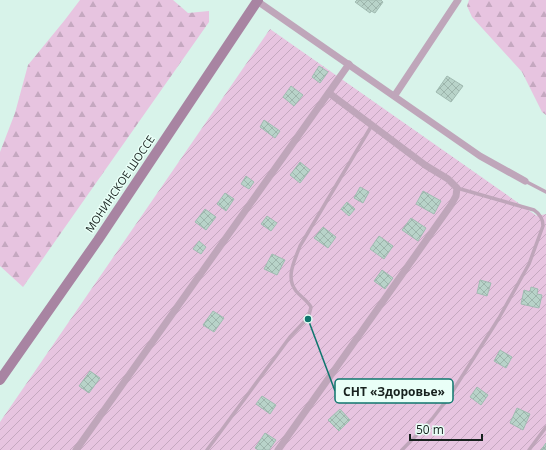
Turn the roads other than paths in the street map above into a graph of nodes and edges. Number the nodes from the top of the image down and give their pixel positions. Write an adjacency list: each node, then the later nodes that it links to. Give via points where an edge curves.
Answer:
1 (257, 0): 3 (street); 11 (main road, МОНИНСКОЕ ШОССЕ, via 98,240)
2 (458, 0): 5 (street)
3 (349, 64): 4 (street); 5 (street)
4 (330, 93): 6 (street); 13 (street)
5 (395, 96): 7 (street, via 480,156)
6 (372, 125): 8 (street); 14 (lane, via 300,246 293,264 291,280 294,289 311,307 309,315 290,336)
7 (524, 181): 9 (lane)
8 (457, 188): 10 (lane, via 534,210); 15 (street, via 451,205)
9 (546, 192)
10 (544, 219): 16 (lane, via 541,236 529,264 499,318 449,397)
11 (0, 380)
12 (546, 427): 17 (lane)
13 (76, 450)
14 (207, 450)
15 (278, 450)
16 (402, 450)
17 (528, 450)

